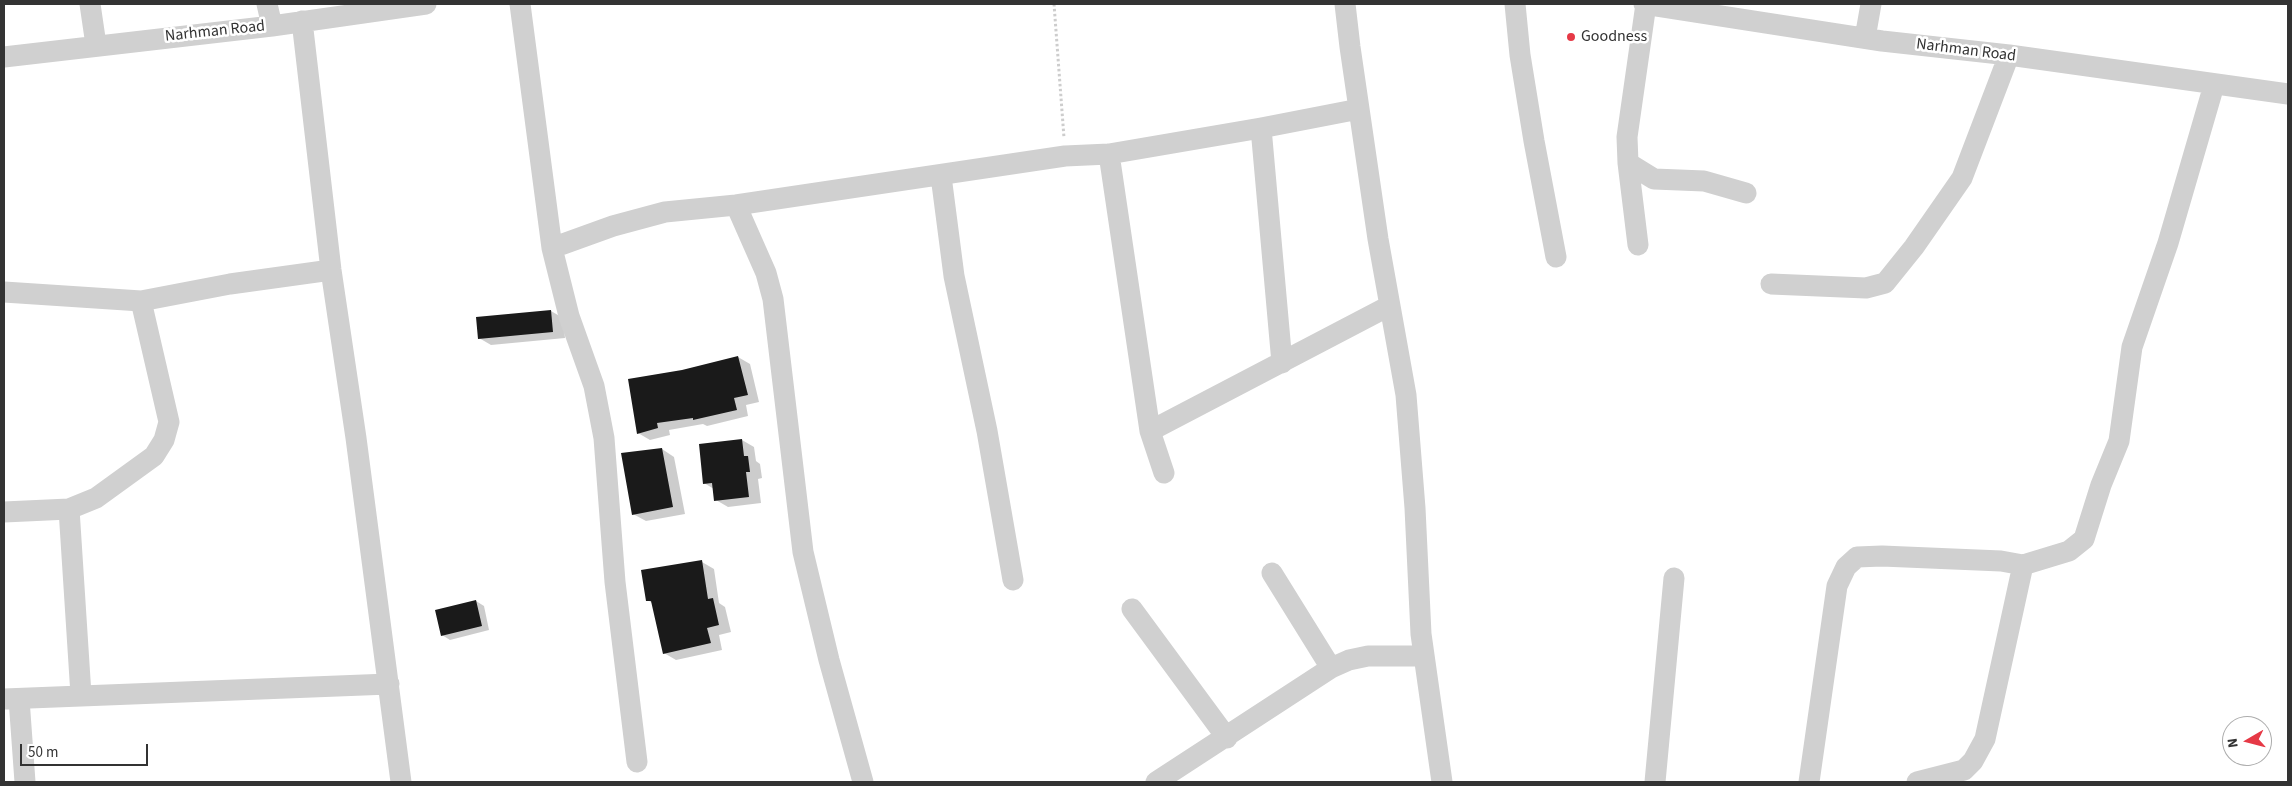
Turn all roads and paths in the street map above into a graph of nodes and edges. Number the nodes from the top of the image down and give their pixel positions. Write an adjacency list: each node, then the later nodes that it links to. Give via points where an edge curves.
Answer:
1 (90, 4): 14 (street)
2 (268, 4): 12 (street)
3 (426, 4): 11 (street, Narhman Road)
4 (520, 4): 28 (street)
5 (1054, 4): 22 (path)
6 (1345, 4): 19 (street)
7 (1515, 4): 29 (street, via 1529,112)
8 (1646, 4): 10 (street, Narhman Road); 23 (street, via 1628,138)
9 (1871, 4): 13 (street)
10 (1699, 8): 13 (street, Narhman Road)
11 (302, 21): 12 (street, Narhman Road); 30 (street)
12 (272, 26): 14 (street, Narhman Road)
13 (1865, 38): 15 (street, Narhman Road)
14 (96, 45): 16 (street, Narhman Road)
15 (2009, 55): 17 (street, Narhman Road); 31 (street, via 1962,178 1885,283 1866,288)
16 (4, 57)
17 (2214, 85): 18 (street, Narhman Road); 40 (street, via 2168,243 2132,347 2119,441 2084,539 2068,551)
18 (2288, 94)
19 (1358, 109): 20 (street); 34 (street)
20 (1261, 128): 21 (street); 35 (street)
21 (1109, 154): 22 (street); 36 (street)
22 (1065, 156): 24 (street)
23 (1628, 163): 25 (street, via 1654,179 1704,181); 27 (street)
24 (941, 176): 26 (street); 43 (street, via 954,276 987,431)
25 (1746, 193)
26 (736, 205): 28 (street, via 665,212); 54 (street, via 766,273 773,299 803,552)
27 (1638, 245)
28 (552, 248): 51 (street, via 569,316 594,386 604,438 615,582)
29 (1556, 257)
30 (331, 270): 33 (street, via 230,284); 47 (street)
31 (1771, 284)
32 (4, 292): 33 (street)
33 (142, 301): 38 (street, via 168,422 164,440 154,456 96,498)
34 (1389, 306): 35 (street); 45 (street, via 1406,395)
35 (1282, 363): 36 (street)
36 (1150, 431): 37 (street)
37 (1164, 473)
38 (69, 509): 39 (street); 48 (street)
39 (4, 512)
40 (2023, 565): 58 (street, via 2001,561 1882,556 1857,557 1846,567 1837,586); 59 (street, via 1985,739 1964,770)
41 (1272, 573): 46 (street)
42 (1674, 578): 57 (street)
43 (1013, 580)
44 (1132, 609): 50 (street)
45 (1423, 656): 46 (street, via 1368,656); 56 (street)
46 (1331, 668): 50 (street)
47 (389, 684): 48 (street); 53 (street)
48 (81, 695): 49 (street)
49 (11, 699): 52 (street)
50 (1227, 738): 55 (street)
51 (637, 762)
52 (25, 782)
53 (401, 782)
54 (863, 782)
55 (1156, 782)
56 (1442, 782)
57 (1655, 782)
58 (1809, 782)
59 (1917, 782)

